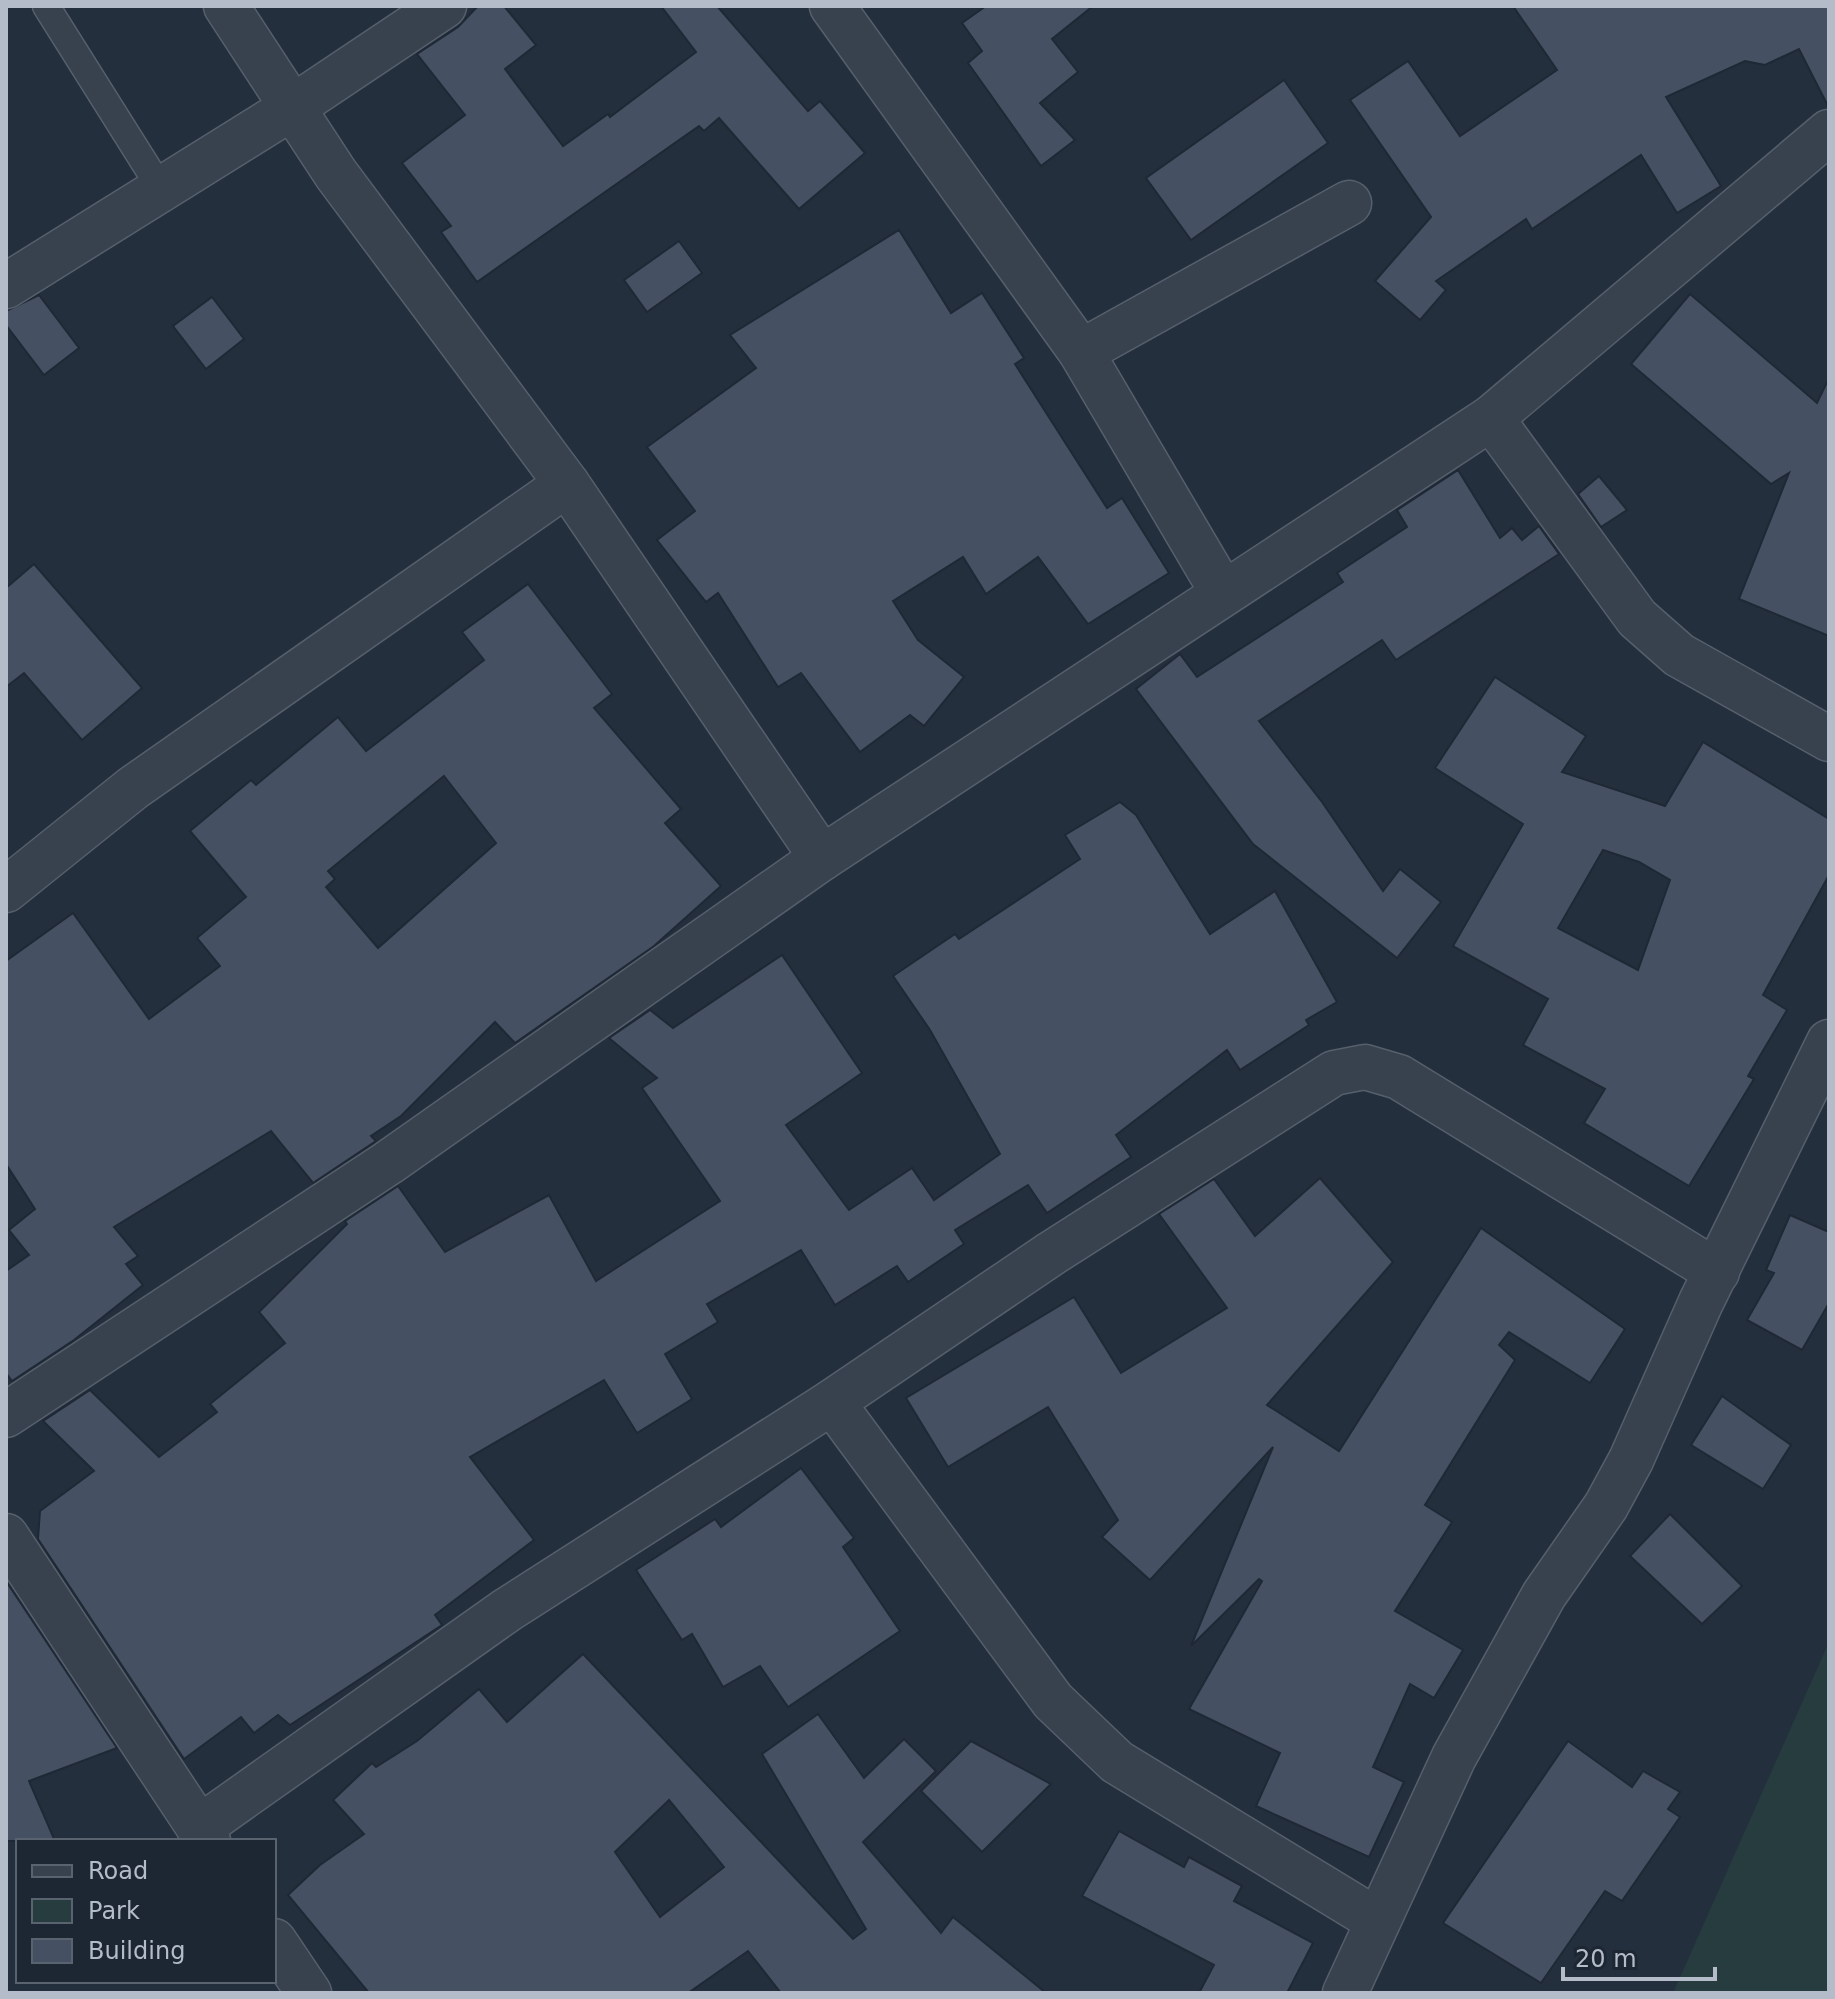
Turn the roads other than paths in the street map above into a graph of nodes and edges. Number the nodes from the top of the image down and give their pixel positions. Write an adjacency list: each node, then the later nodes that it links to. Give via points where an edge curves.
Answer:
1 (46, 6): 7 (lane)
2 (226, 6): 5 (street)
3 (444, 6): 5 (street)
4 (832, 6): 10 (street)
5 (293, 107): 7 (street); 12 (street, via 336,174)
6 (1829, 132): 11 (street)
7 (161, 189): 9 (street)
8 (1349, 203): 10 (street)
9 (6, 286)
10 (1081, 352): 13 (street)
11 (1491, 418): 13 (street); 14 (street, via 1637,618 1679,655)
12 (567, 484): 15 (street); 16 (street, via 133,788)
13 (1223, 593): 15 (street)
14 (1829, 739)
15 (822, 858): 20 (street, via 388,1163)
16 (6, 890)
17 (1829, 1042): 18 (street)
18 (1717, 1272): 19 (street, via 1399,1077 1365,1067 1334,1073 1307,1089); 23 (street, via 1631,1460 1544,1595 1454,1757)
19 (832, 1402): 22 (street, via 507,1610); 23 (street, via 1053,1701 1077,1726 1117,1762)
20 (6, 1415)
21 (6, 1536): 22 (street)
22 (203, 1834)
23 (1378, 1921): 26 (street)
24 (276, 1944): 25 (street)
25 (309, 1993)
26 (1345, 1993)

